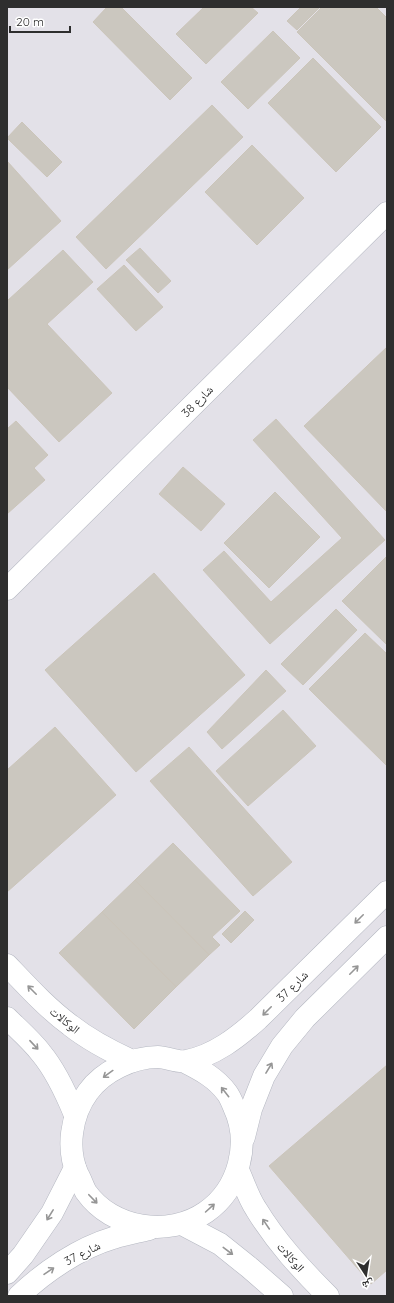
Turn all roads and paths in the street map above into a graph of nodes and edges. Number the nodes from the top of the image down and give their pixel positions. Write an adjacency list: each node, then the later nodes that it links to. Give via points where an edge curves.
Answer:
1 (387, 213): 2 (street, شارع 38)
2 (7, 589)
3 (387, 892): 8 (street, شارع 37, one-way to 8, via 242,1033 205,1055)
4 (387, 937): 10 (street, one-way to 4, via 250,1109 264,1076 282,1046 305,1018)
5 (7, 965): 7 (street, الوكالات, one-way to 5, via 110,1051 69,1025)
6 (7, 1018): 9 (street, one-way to 9, via 41,1053 55,1072)
7 (132, 1061): 8 (street, via 158,1057); 9 (street, one-way to 9, via 108,1072 88,1091)
8 (185, 1062): 10 (street, one-way to 8, via 239,1117 227,1093 208,1074)
9 (75, 1115): 11 (street, via 71,1141)
10 (243, 1144): 12 (street)
11 (75, 1168): 14 (street, one-way to 14, via 86,1192 105,1211 129,1223); 15 (street, one-way to 15, via 52,1213)
12 (238, 1170): 13 (street, one-way to 12, via 206,1212 226,1194); 18 (street, الوكالات, one-way to 12, via 277,1241 255,1208)
13 (182, 1224): 14 (street); 17 (street, one-way to 17, via 220,1244)
14 (155, 1228): 16 (street, شارع 37, one-way to 14, via 35,1280 72,1256 112,1238)
15 (7, 1273)
16 (19, 1296)
17 (282, 1296)
18 (328, 1296)

